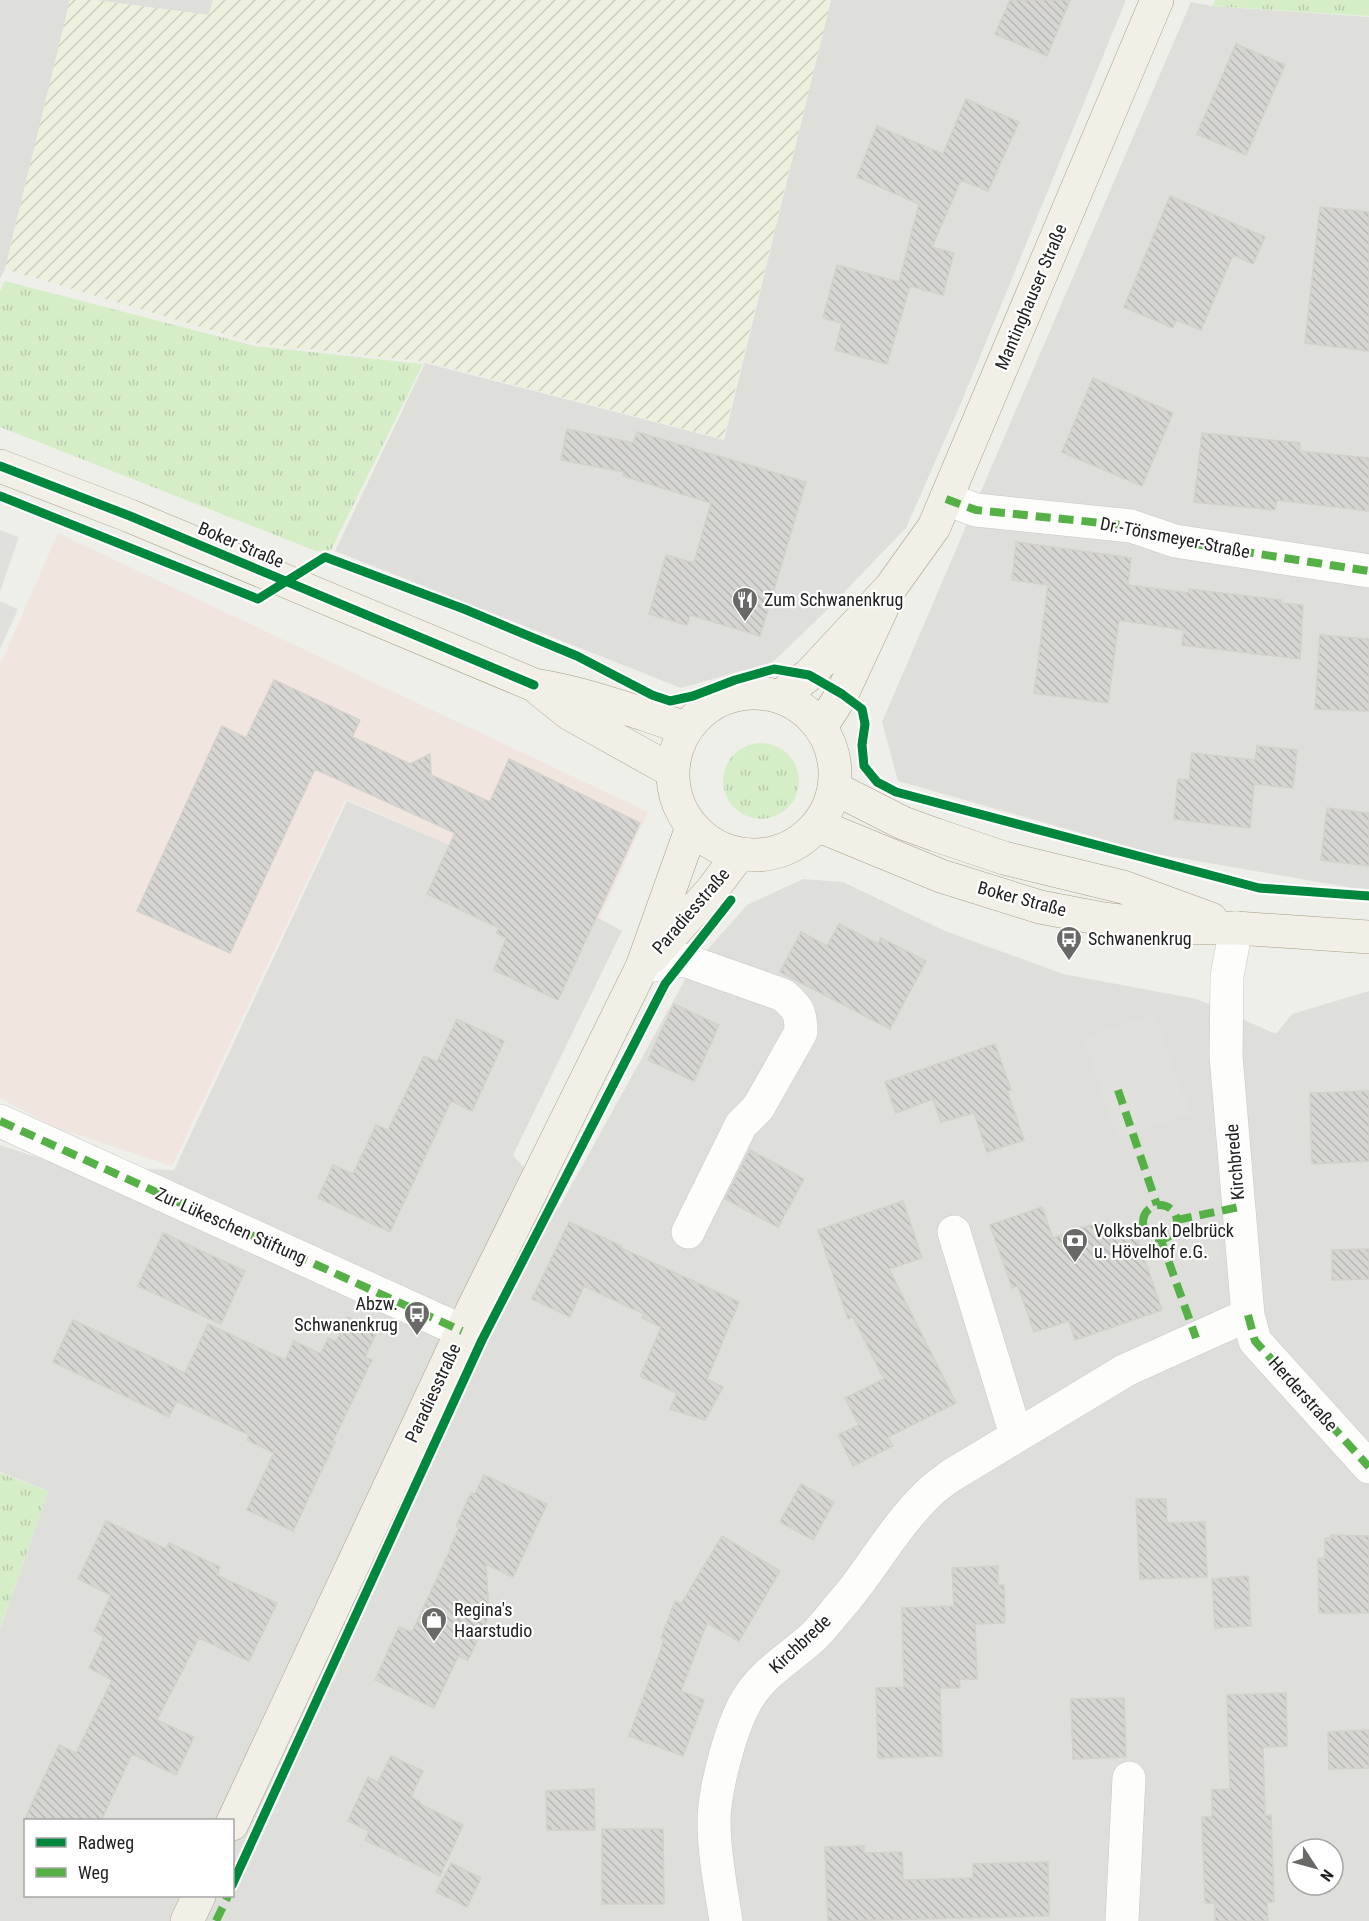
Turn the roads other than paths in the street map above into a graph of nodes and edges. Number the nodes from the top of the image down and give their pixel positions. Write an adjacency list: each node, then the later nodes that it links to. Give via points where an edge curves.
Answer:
1 (1157, 0): 3 (main road, Mantinghauser Straße)
2 (0, 466): 6 (main road, Boker Straße, via 130,516)
3 (946, 499): 4 (street, Dr.-Tönsmeyer-Straße, via 976,510 1131,526 1175,541); 5 (main road, Mantinghauser Straße, via 934,526)
4 (1369, 571)
5 (891, 587): 7 (main road, Mantinghauser Straße, via 809,675); 8 (main road, Mantinghauser Straße, via 842,694)
6 (534, 685): 9 (main road, Boker Straße, via 603,700); 10 (main road, Boker Straße, via 570,714)
7 (780, 696): 8 (main road, via 803,708); 9 (main road, via 753,692 728,696 704,709)
8 (821, 727): 11 (main road, via 831,746)
9 (686, 728): 10 (main road, via 676,749)
10 (672, 771): 13 (main road, via 677,801)
11 (834, 788): 12 (main road); 15 (main road, Boker Straße, via 925,831 1004,858 1123,887)
12 (818, 825): 14 (main road, via 795,844 768,854); 15 (main road, Boker Straße, via 941,876 1040,907 1103,920 1180,928)
13 (692, 828): 14 (main road, via 713,845); 17 (main road, Paradiesstraße)
14 (739, 854): 17 (main road, Paradiesstraße)
15 (1236, 928): 16 (main road, Boker Straße); 21 (street, Kirchbrede, via 1227,976 1226,1056)
16 (1369, 937)
17 (642, 967): 19 (street, via 684,960 783,995 797,1006 801,1017 801,1032 758,1108 741,1125); 22 (main road, Paradiesstraße)
18 (0, 1121): 22 (street, Zur Lükeschen Stiftung)
19 (688, 1232)
20 (954, 1232): 23 (street)
21 (1248, 1315): 23 (street, Kirchbrede, via 1126,1370); 24 (street, Herderstraße, via 1255,1341)
22 (462, 1331): 26 (main road, Paradiesstraße)
23 (1016, 1435): 29 (street, Kirchbrede, via 927,1494 814,1636 766,1676 749,1696 729,1746 714,1820)
24 (1369, 1467)
25 (1129, 1778): 30 (street)
26 (234, 1820)
27 (199, 1897): 28 (main road)
28 (187, 1921)
29 (726, 1921)
30 (1122, 1921)

